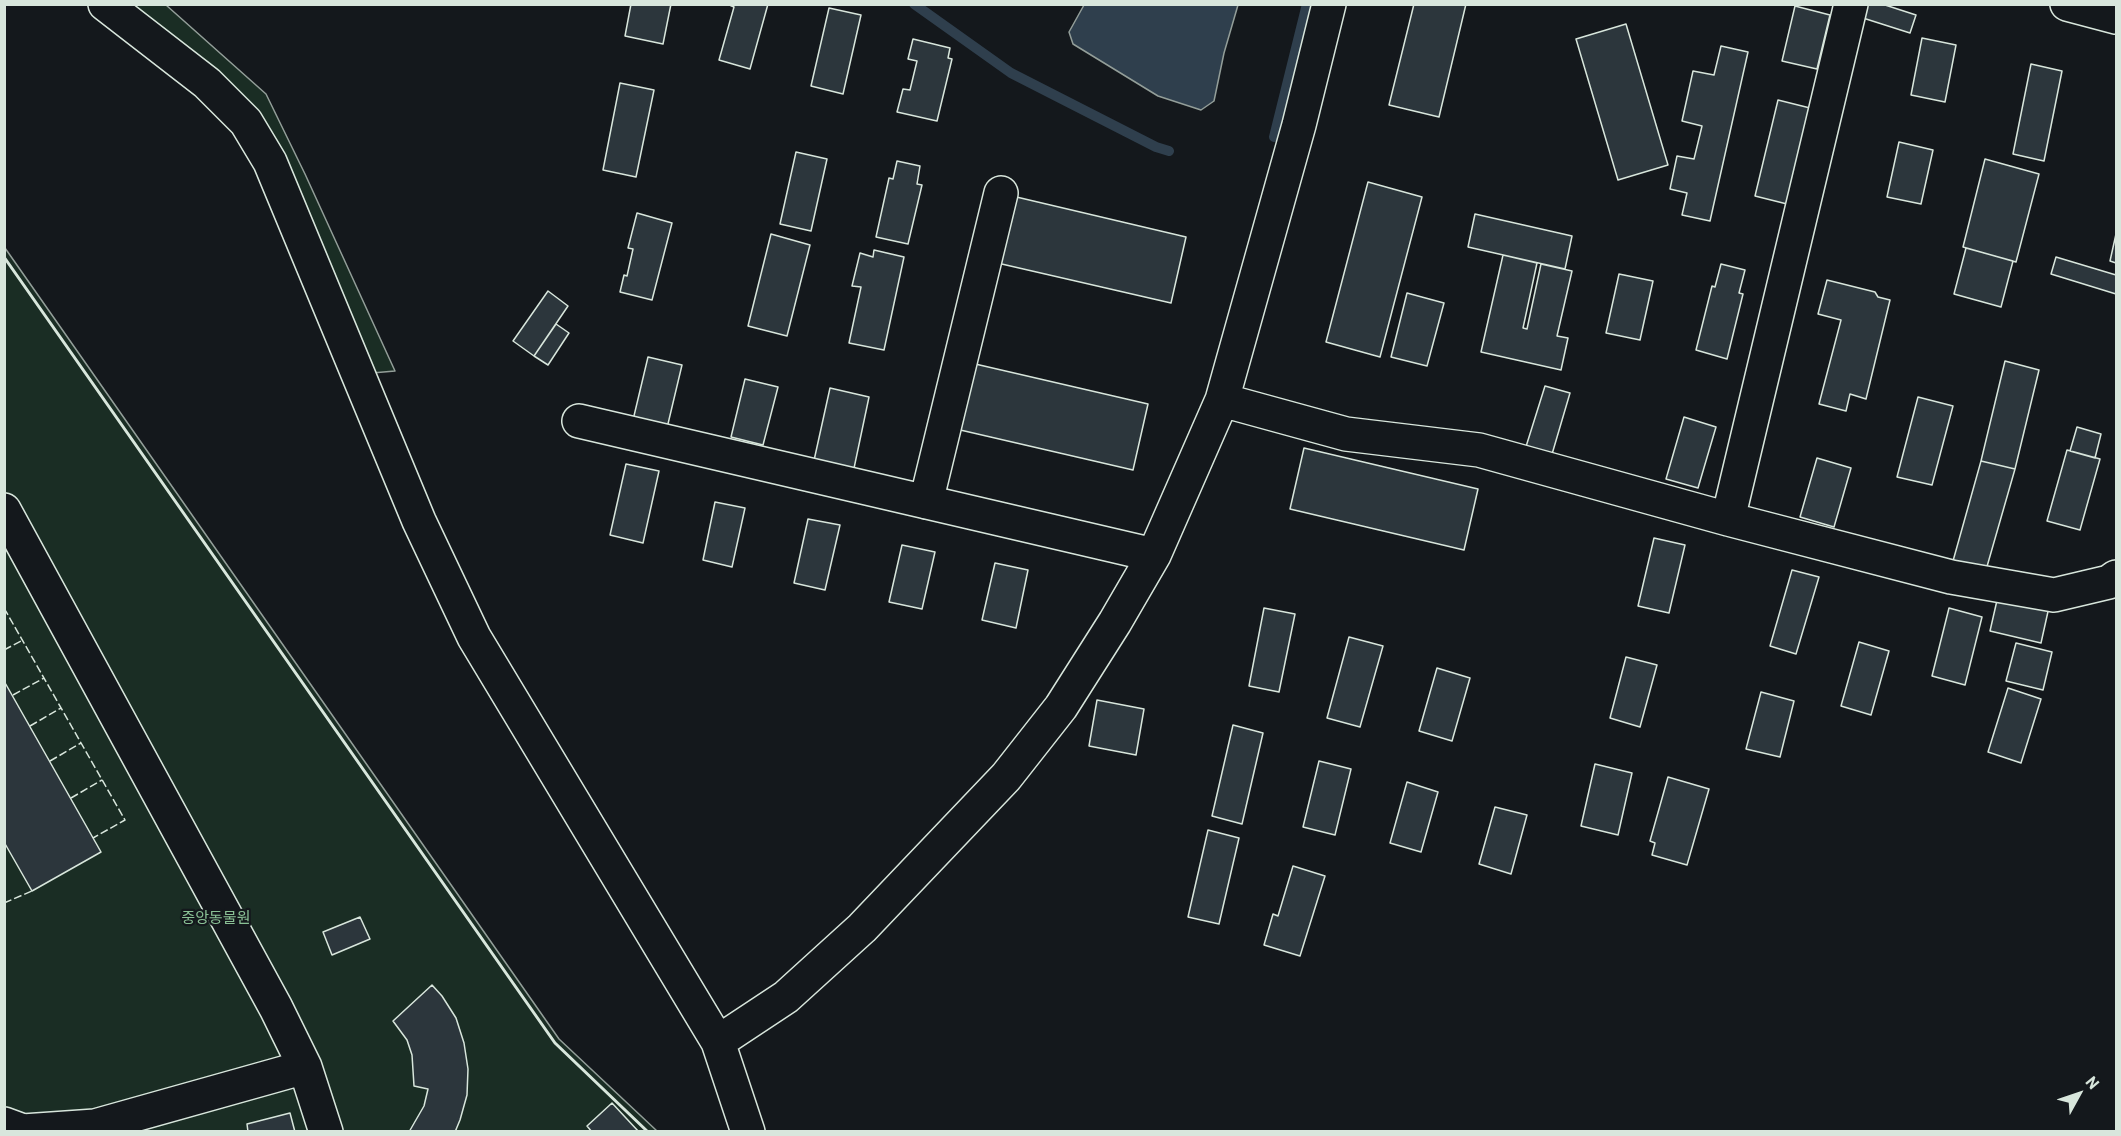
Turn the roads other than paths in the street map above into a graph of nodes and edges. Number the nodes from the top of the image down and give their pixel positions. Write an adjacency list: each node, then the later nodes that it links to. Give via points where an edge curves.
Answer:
1 (105, 4): 14 (street, via 207,83 246,122 270,162 419,521 474,637)
2 (1329, 4): 7 (street)
3 (1851, 4): 11 (street)
4 (2079, 6): 5 (street)
5 (2116, 17)
6 (1001, 193): 9 (street)
7 (1222, 400): 11 (street, via 1346,434 1479,450); 12 (street)
8 (579, 421): 9 (street)
9 (926, 502): 12 (street)
10 (4, 510): 15 (street)
11 (1728, 519): 13 (street, via 1951,577 2054,595)
12 (1154, 555): 14 (street, via 1061,707 1006,777 862,928 786,997)
13 (2116, 577)
14 (718, 1042): 18 (street)
15 (305, 1067): 16 (street, via 95,1126 23,1131); 17 (street)
16 (4, 1124)
17 (326, 1131)
18 (748, 1131)

